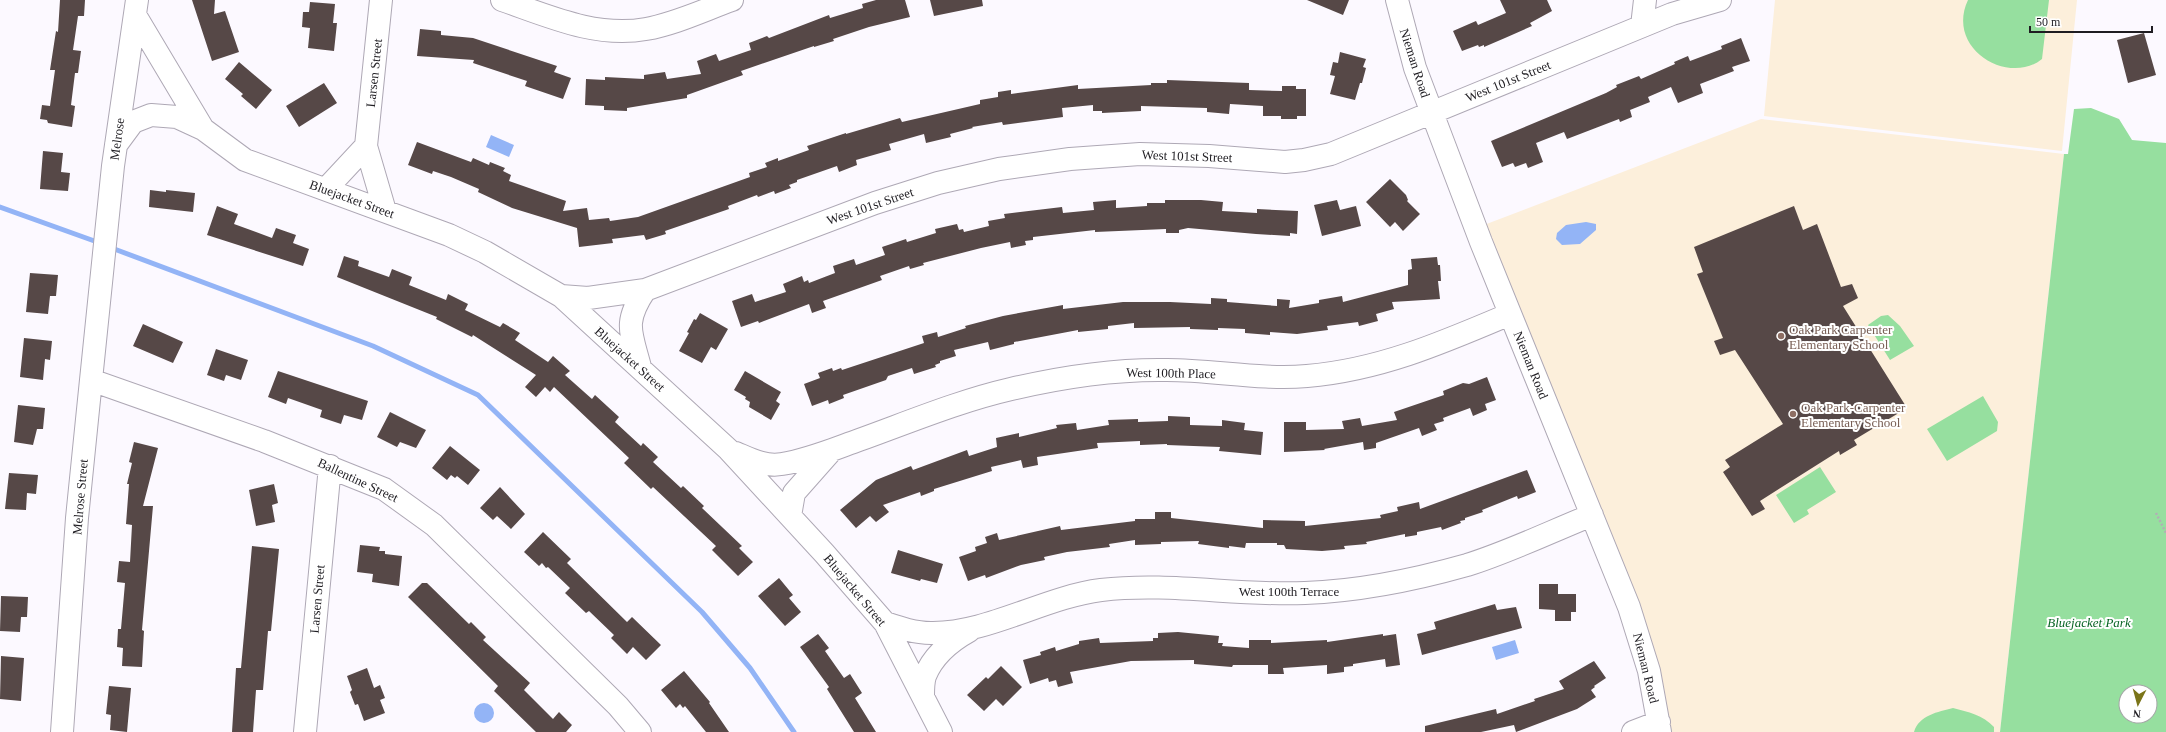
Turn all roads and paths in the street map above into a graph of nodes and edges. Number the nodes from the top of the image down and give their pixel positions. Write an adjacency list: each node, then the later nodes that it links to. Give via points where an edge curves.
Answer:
1 (381, 0): 12 (street, Larsen Street)
2 (502, 0): 3 (street, via 568,23 603,30 629,31 666,24)
3 (732, 0)
4 (1397, 0): 9 (street, Nieman Road, via 1415,68)
5 (1645, 0): 8 (street)
6 (1720, 0): 8 (street, West 101st Street)
7 (136, 8): 10 (street, Bluejacket Street); 11 (street, Melrose)
8 (1642, 26): 9 (street, West 101st Street)
9 (1432, 113): 16 (street, West 101st Street, via 1331,154 1304,160 1285,162 1140,154 1070,159 999,169 945,181 875,203); 18 (street, Nieman Road)
10 (203, 129): 11 (street, Bluejacket Street, via 177,117 151,115 133,122); 13 (street, Bluejacket Street, via 245,160)
11 (116, 144): 15 (street, Melrose)
12 (366, 146): 13 (street); 14 (street, Larsen Street)
13 (326, 189): 14 (street, Bluejacket Street)
14 (385, 211): 17 (street, Bluejacket Street, via 449,235 485,252)
15 (103, 263): 20 (street, Melrose Street)
16 (645, 290): 17 (street, West 101st Street, via 588,298); 19 (street, via 631,317 631,333)
17 (561, 296): 19 (street, Bluejacket Street)
18 (1510, 314): 22 (street, West 100th Place, via 1393,361 1353,371 1306,377 1265,377 1166,370 1110,372 1050,380 978,397); 25 (street, Nieman Road)
19 (640, 368): 21 (street, Bluejacket Street)
20 (91, 380): 23 (street, Ballentine Street); 33 (street, Melrose Street, via 77,518)
21 (729, 450): 22 (street, West 100th Place, via 760,463 781,465); 26 (street, Bluejacket Street)
22 (833, 450): 26 (street, West 100th Place, via 794,493)
23 (330, 466): 31 (street, Larsen Street); 35 (street, Ballentine Street, via 384,489 434,525 618,706)
24 (2156, 513): 27 (path)
25 (1592, 515): 29 (street, West 100th Terrace, via 1469,564 1413,579 1350,590 1305,594 1179,587 1100,590 1073,595); 32 (street, Nieman Road, via 1629,606 1649,671)
26 (790, 516): 28 (street, Bluejacket Street)
27 (2166, 532)
28 (885, 623): 29 (street, West 100th Terrace, via 905,630 930,633); 30 (street, Bluejacket Street)
29 (979, 625): 30 (street, West 100th Terrace, via 957,638 940,653 925,677)
30 (923, 696): 36 (street, Bluejacket Street)
31 (306, 723): 34 (street)
32 (1660, 727): 37 (street)
33 (62, 732)
34 (323, 732)
35 (640, 732)
36 (941, 732)
37 (1633, 732)

